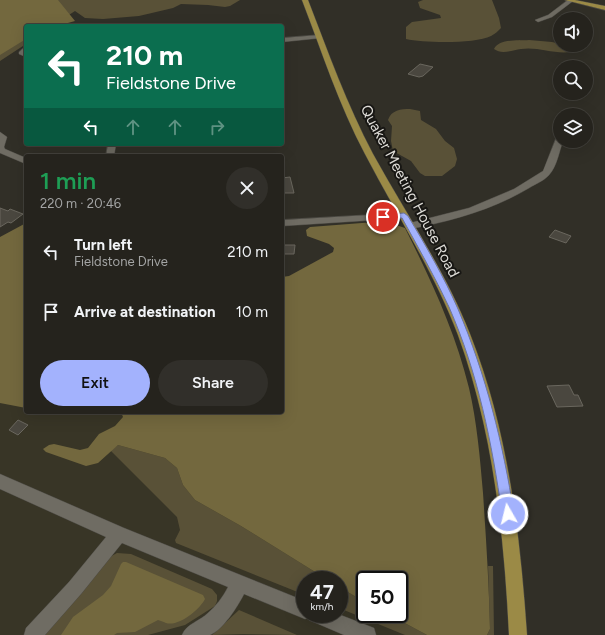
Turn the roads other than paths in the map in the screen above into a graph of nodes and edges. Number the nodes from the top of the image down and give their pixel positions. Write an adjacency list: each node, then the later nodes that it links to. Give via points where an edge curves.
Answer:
1 (305, 0): 5 (main road, Quaker Meeting House Road)
2 (569, 0): 3 (main road); 4 (street, via 560,6 558,11)
3 (605, 8)
4 (538, 20)
5 (319, 37): 6 (street); 11 (main road, Quaker Meeting House Road, via 354,123)
6 (284, 40)
7 (0, 134): 9 (street, via 3,136)
8 (556, 148): 11 (street, via 548,170 514,194 492,205 449,218)
9 (1, 149): 10 (street)
10 (24, 161)
11 (407, 221): 12 (street); 21 (main road, Quaker Meeting House Road, via 453,308 485,396 508,514)
12 (284, 223)
13 (1, 482): 14 (street)
14 (119, 534): 15 (street); 18 (street)
15 (240, 583): 16 (street); 19 (street, via 220,616)
16 (296, 606)
17 (337, 623): 20 (street)
18 (33, 635)
19 (191, 635)
20 (367, 635)
21 (518, 635)

